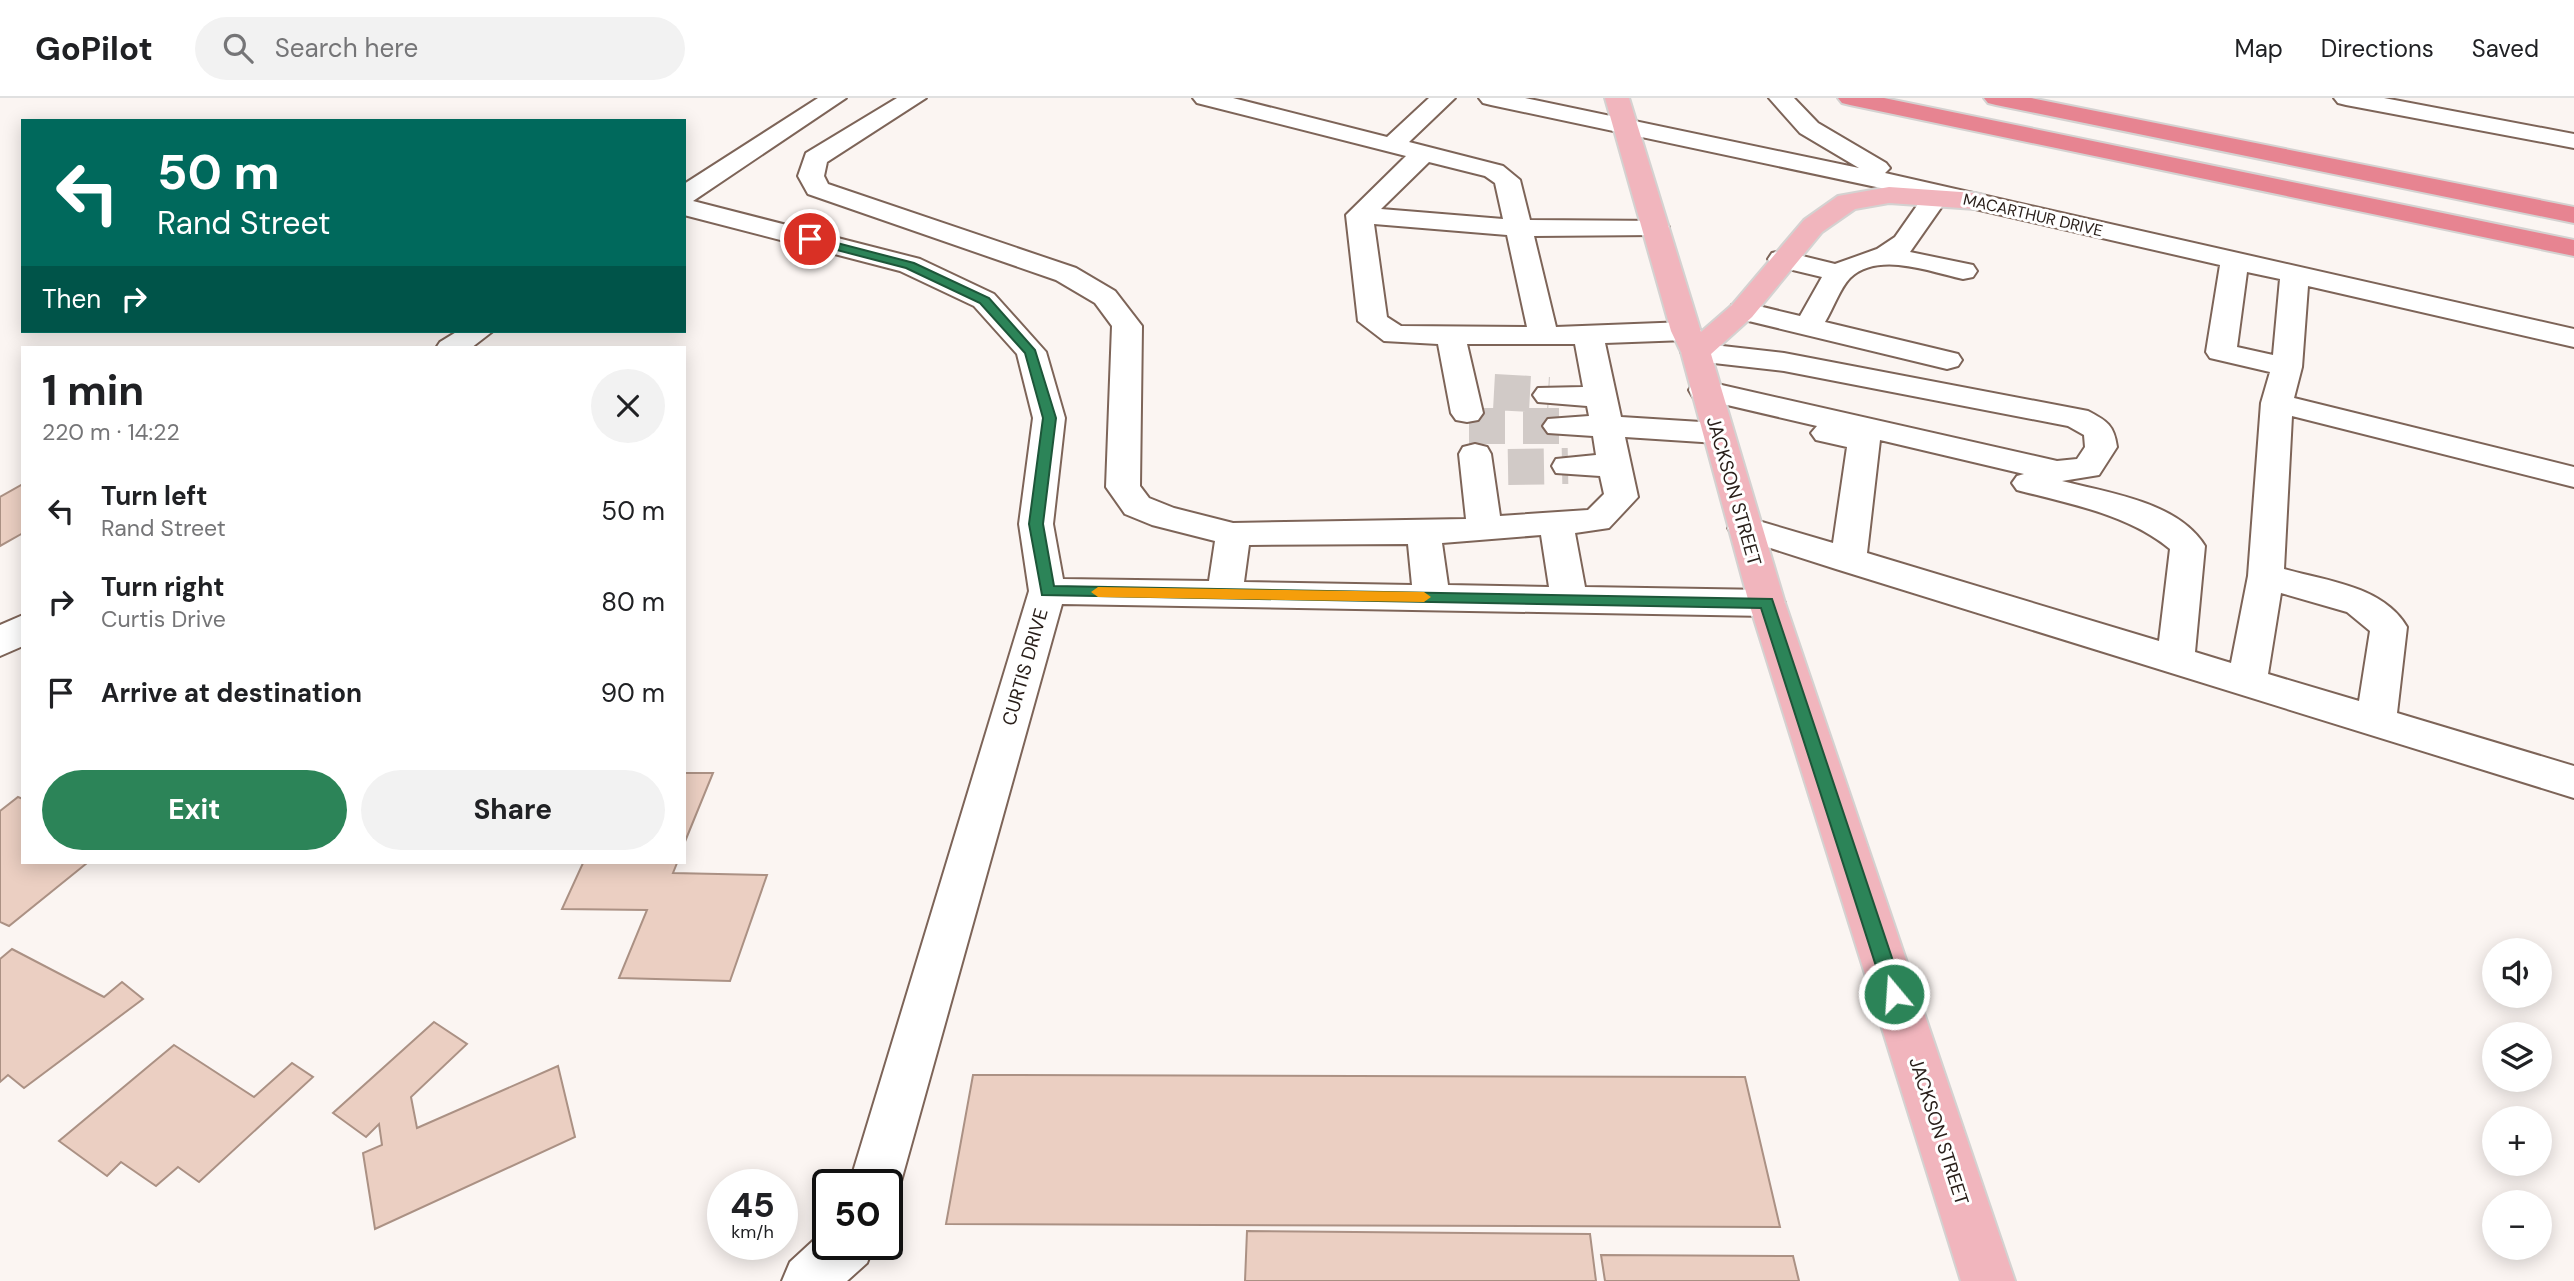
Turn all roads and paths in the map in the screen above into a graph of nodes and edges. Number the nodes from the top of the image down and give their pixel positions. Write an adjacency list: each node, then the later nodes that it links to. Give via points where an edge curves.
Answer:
1 (834, 98): 14 (street)
2 (914, 98): 57 (street, via 815,158 811,176 817,189 1066,274 1105,297 1127,326 1123,487 1136,506)
3 (1205, 98): 12 (street)
4 (1443, 98): 12 (street)
5 (1491, 98): 10 (street)
6 (1781, 98): 15 (street, via 1809,128 1851,155)
7 (1850, 98): 22 (highway)
8 (1996, 98): 19 (highway)
9 (2346, 98): 11 (street)
10 (1622, 113): 15 (street); 20 (main road, JACKSON STREET)
11 (2574, 141)
12 (1392, 145): 13 (street)
13 (1423, 154): 18 (street); 21 (street, via 1494,171 1507,180)
14 (686, 195)
15 (1933, 195): 16 (main road); 23 (street, via 1905,243); 24 (main road, via 1889,195 1847,202 1813,226)
16 (1975, 201): 25 (street, MACARTHUR DRIVE)
17 (686, 208): 60 (street, CURTIS DRIVE, via 910,265 984,300 1031,352 1049,418 1036,524)
18 (1359, 215): 21 (street); 34 (street, via 1373,321 1394,335)
19 (2574, 215)
20 (1656, 227): 21 (street); 36 (main road, JACKSON STREET)
21 (1520, 228): 33 (street)
22 (2574, 248)
23 (1887, 254): 26 (street); 27 (street)
24 (1782, 259): 27 (street); 29 (main road)
25 (2235, 261): 28 (street, MACARTHUR DRIVE); 39 (street, via 2221,352)
26 (1963, 271)
27 (1839, 273): 30 (street)
28 (2295, 274): 35 (street, MACARTHUR DRIVE); 39 (street)
29 (1742, 311): 30 (street); 36 (main road)
30 (1808, 327): 38 (street)
31 (475, 333): 37 (street)
32 (1588, 334): 33 (street); 36 (street); 44 (street)
33 (1544, 336): 34 (street)
34 (1451, 337): 41 (street, via 1464,402)
35 (2574, 338)
36 (1691, 341): 40 (street); 45 (main road, JACKSON STREET)
37 (454, 346)
38 (1947, 360)
39 (2287, 367): 43 (street)
40 (1906, 383): 47 (street); 47 (street, via 2077,418 2099,430 2101,447 2087,468 2057,471)
41 (1494, 392)
42 (1549, 396): 44 (street)
43 (2277, 403): 52 (street); 59 (street)
44 (1604, 411): 45 (street); 46 (street); 50 (street)
45 (1711, 412): 47 (street); 48 (street); 54 (main road, JACKSON STREET)
46 (1559, 426)
47 (1898, 435)
48 (1864, 440): 58 (street); 67 (street, via 2103,502 2159,522 2188,546)
49 (1486, 463): 55 (street)
50 (1615, 465): 51 (street); 53 (street, via 1621,497 1597,520)
51 (1568, 466)
52 (2574, 477)
53 (1556, 524): 55 (street); 63 (street)
54 (1745, 528): 58 (street); 64 (main road, JACKSON STREET)
55 (1485, 529): 56 (street)
56 (1424, 533): 57 (street); 62 (street)
57 (1233, 534): 61 (street)
58 (1848, 561): 67 (street)
59 (2266, 576): 68 (street); 69 (street, via 2360,603 2389,627)
60 (1047, 591): 61 (street); 71 (street, CURTIS DRIVE)
61 (1225, 593): 62 (street)
62 (1432, 597): 63 (street)
63 (1569, 600): 64 (street)
64 (1767, 603): 74 (main road, JACKSON STREET)
65 (21, 629): 66 (street)
66 (0, 643)
67 (2175, 660): 68 (street)
68 (2247, 682): 69 (street)
69 (2376, 721): 70 (street)
70 (2574, 782)
71 (879, 1169)
72 (831, 1260): 73 (street)
73 (809, 1281)
74 (1988, 1281)

